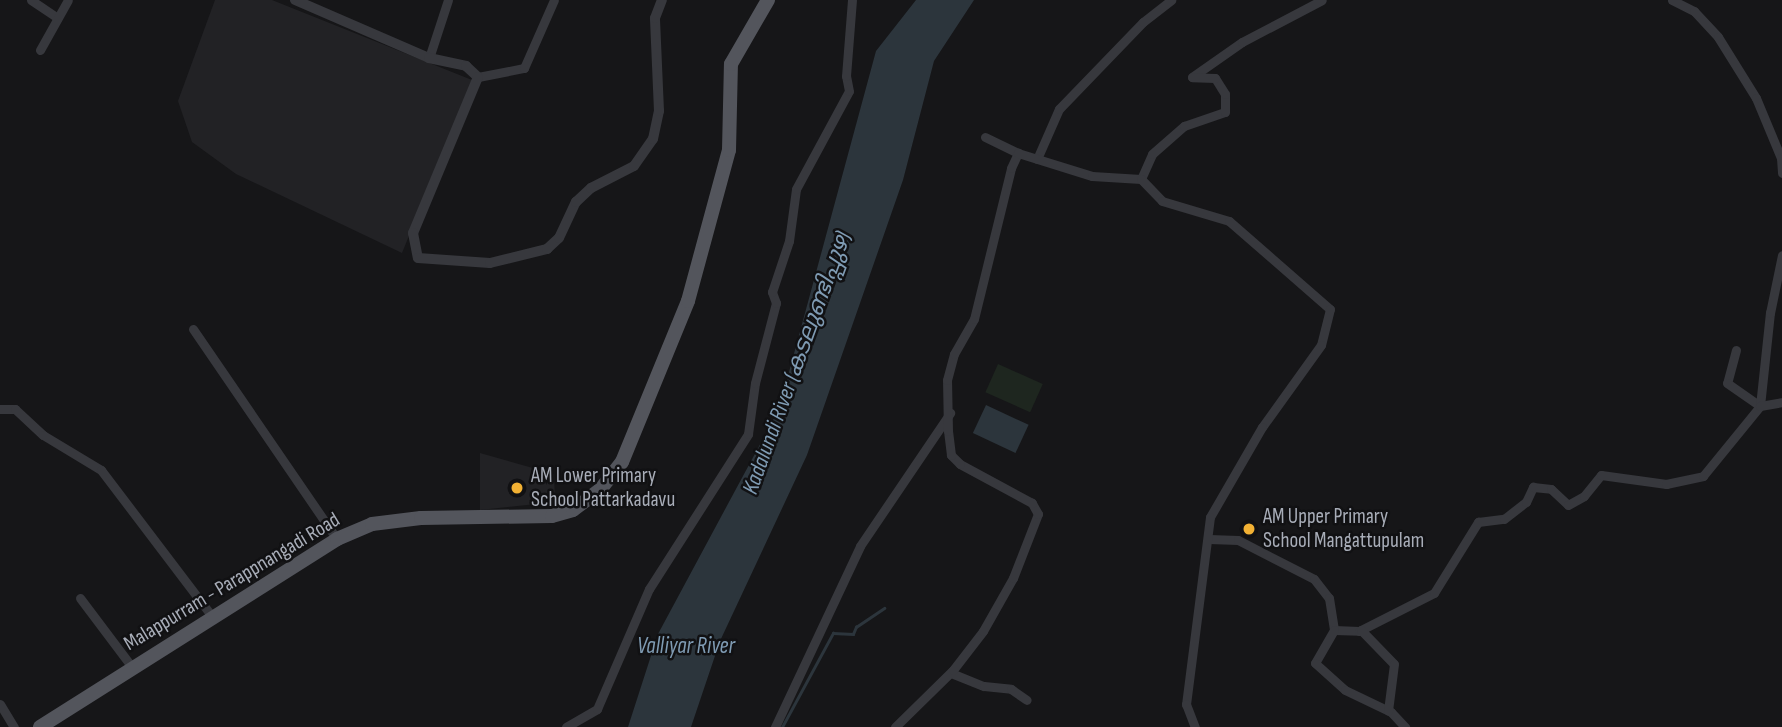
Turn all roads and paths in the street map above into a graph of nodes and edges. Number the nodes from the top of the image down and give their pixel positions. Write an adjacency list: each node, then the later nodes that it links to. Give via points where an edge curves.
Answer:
1 (31, 0): 12 (street)
2 (68, 0): 12 (street)
3 (295, 0): 14 (street)
4 (448, 0): 14 (street)
5 (554, 0): 15 (street, via 524,68)
6 (662, 0): 15 (street, via 656,18 659,111 653,139 634,166 590,188 547,249 490,263 418,258 413,233)
7 (768, 0): 28 (main road, Malappurram - Parappnangadi Road, via 731,64 729,150 688,301 615,472 573,510 552,516 421,518 372,524)
8 (852, 0): 41 (street, via 849,91 796,189 789,241 772,292 776,303 755,383 748,435 649,589 597,709)
9 (1171, 0): 18 (street, via 1143,22 1059,108)
10 (1322, 0): 20 (street, via 1242,43 1192,77 1215,78 1225,94 1225,112 1184,125 1152,154)
11 (1672, 0): 19 (street, via 1694,11 1718,37 1756,98 1781,158)
12 (58, 18): 13 (street)
13 (40, 50)
14 (429, 58): 15 (street, via 467,66)
15 (478, 77)
16 (985, 138): 17 (street)
17 (1018, 153): 18 (street); 27 (street, via 1008,177 974,319 954,354 947,380)
18 (1037, 159): 20 (street, via 1092,176)
19 (1782, 173)
20 (1140, 179): 29 (street, via 1162,201 1229,221 1330,309 1321,345 1233,472 1210,517)
21 (1782, 255): 25 (street, via 1770,313)
22 (193, 329): 28 (street)
23 (1735, 350): 25 (street, via 1727,383)
24 (1782, 402): 25 (street)
25 (1760, 406): 32 (street, via 1703,475 1666,484 1601,475 1584,496 1568,505 1551,489 1533,487 1525,502 1504,519 1478,522 1434,593)
26 (0, 409): 31 (street, via 15,409 43,435 101,470)
27 (950, 413): 35 (street, via 951,455 1032,503 1038,514 1013,578 983,631); 42 (street, via 902,477 860,547)
28 (337, 539): 31 (main road, Malappurram - Parappnangadi Road)
29 (1209, 539): 33 (street, via 1238,540 1314,579 1329,598); 44 (street, via 1186,704)
30 (80, 598): 34 (street)
31 (211, 615): 34 (main road, Malappurram - Parappnangadi Road)
32 (1361, 629): 33 (street); 38 (street, via 1394,664)
33 (1334, 630): 38 (street, via 1315,663 1345,690)
34 (132, 667): 40 (main road, Malappurram - Parappnangadi Road)
35 (951, 673): 36 (street, via 985,686 1011,689); 43 (street)
36 (1027, 701)
37 (0, 704): 39 (street)
38 (1388, 711): 45 (street)
39 (14, 727)
40 (40, 727)
41 (566, 727)
42 (775, 727)
43 (895, 727)
44 (1195, 727)
45 (1405, 727)

